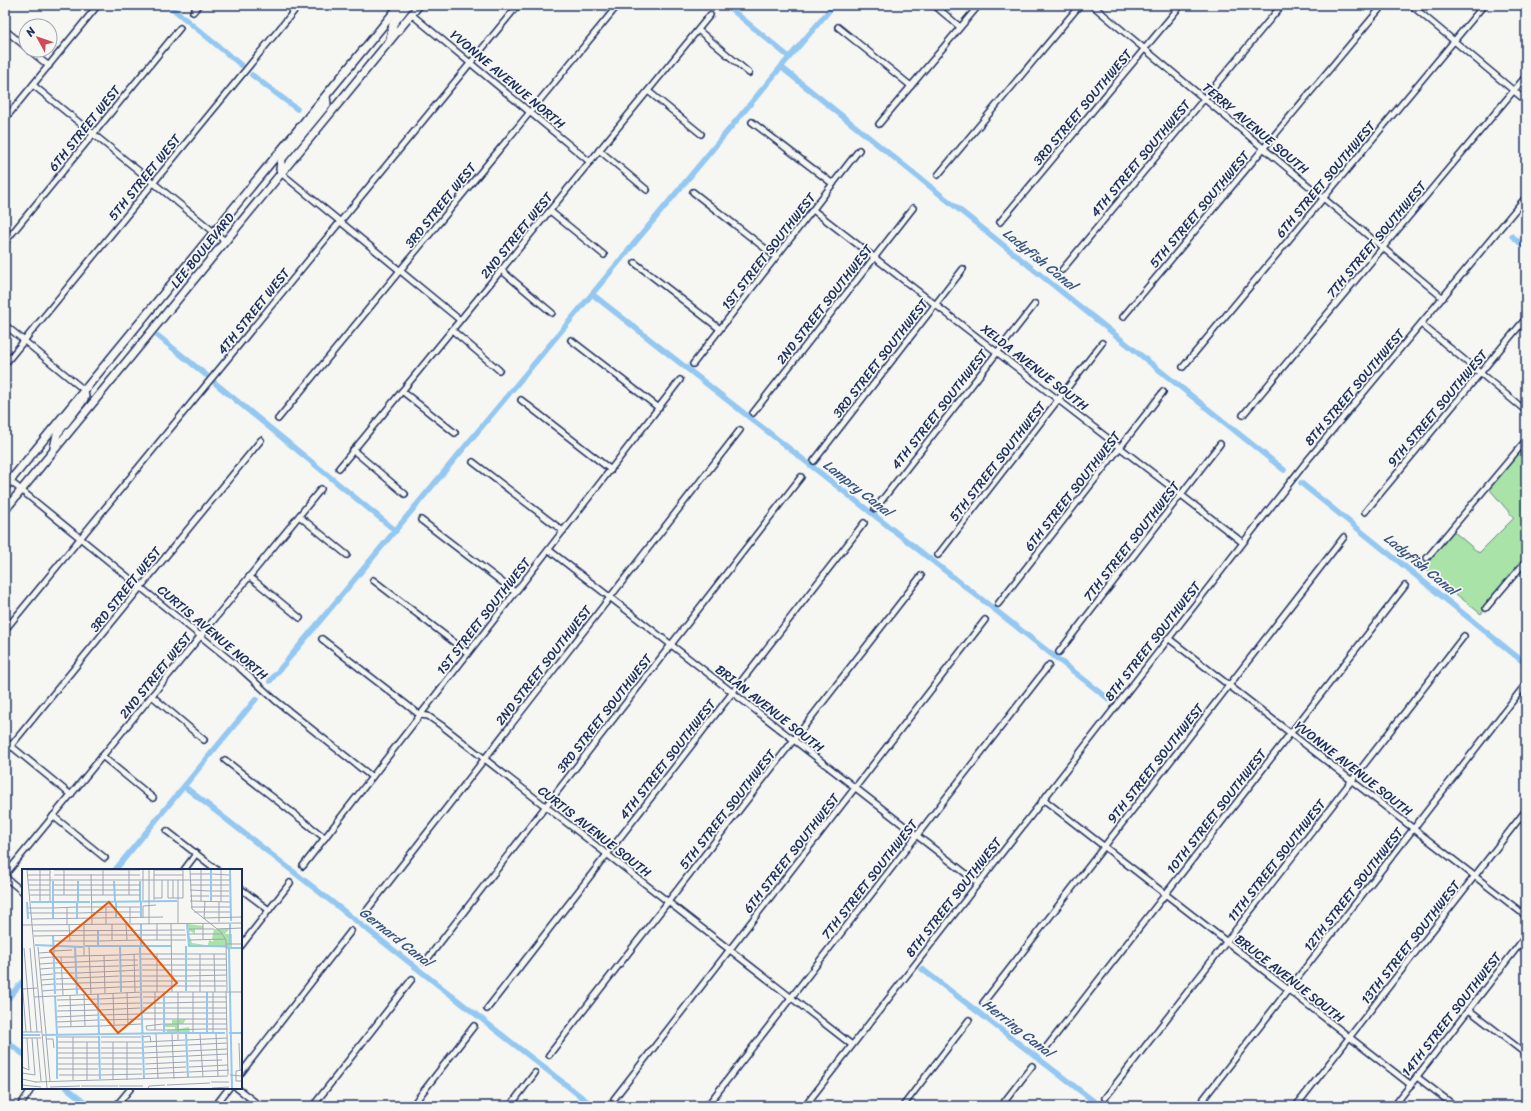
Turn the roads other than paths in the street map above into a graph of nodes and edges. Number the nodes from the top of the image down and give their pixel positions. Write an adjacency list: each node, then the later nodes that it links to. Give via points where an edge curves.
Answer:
1 (98, 5): 32 (street)
2 (198, 5): 18 (street)
3 (299, 5): 54 (street, 5TH STREET WEST)
4 (400, 5): 39 (main road, LEE BOULEVARD)
5 (408, 5): 27 (main road, via 393,24)
6 (419, 5): 19 (main road, LEE BOULEVARD)
7 (518, 5): 31 (street, 4TH STREET WEST)
8 (618, 5): 42 (street, 3RD STREET WEST)
9 (934, 5): 22 (street)
10 (979, 5): 22 (street)
11 (1080, 5): 53 (street)
12 (1092, 5): 29 (street, TERRY AVENUE SOUTH)
13 (1181, 5): 29 (street, 3RD STREET SOUTHWEST)
14 (1282, 5): 40 (street, 4TH STREET SOUTHWEST)
15 (1383, 5): 48 (street, 5TH STREET SOUTHWEST)
16 (1411, 5): 28 (street)
17 (1484, 5): 28 (street, 6TH STREET SOUTHWEST)
18 (192, 12)
19 (411, 14): 27 (main road, LEE BOULEVARD); 31 (street, YVONNE AVENUE NORTH)
20 (710, 15): 25 (street, 2ND STREET WEST)
21 (838, 27): 36 (street)
22 (960, 27): 36 (street)
23 (180, 28): 46 (street, 6TH STREET WEST)
24 (5, 30): 26 (street)
25 (698, 30): 33 (street); 37 (street, 2ND STREET WEST)
26 (18, 41)
27 (390, 41): 52 (main road, LEE BOULEVARD)
28 (1454, 41): 38 (street); 59 (street, 6TH STREET SOUTHWEST)
29 (1144, 49): 40 (street, TERRY AVENUE SOUTH); 64 (street, 3RD STREET SOUTHWEST)
30 (39, 58): 32 (street)
31 (470, 63): 42 (street, YVONNE AVENUE NORTH); 63 (street, 4TH STREET WEST)
32 (49, 66): 35 (street)
33 (749, 73)
34 (1526, 76): 38 (street, 7TH STREET SOUTHWEST)
35 (34, 85): 43 (street); 46 (street)
36 (911, 86): 45 (street)
37 (648, 91): 47 (street); 49 (street, 2ND STREET WEST)
38 (1514, 91): 41 (street); 68 (street, 7TH STREET SOUTHWEST)
39 (326, 96): 52 (main road, via 327,104 281,160); 65 (main road, LEE BOULEVARD)
40 (1204, 99): 48 (street, TERRY AVENUE SOUTH); 76 (street, 4TH STREET SOUTHWEST)
41 (1526, 101)
42 (530, 112): 51 (street, YVONNE AVENUE NORTH); 74 (street, 3RD STREET WEST)
43 (5, 119)
44 (752, 122): 55 (street)
45 (879, 124)
46 (94, 134): 54 (street); 67 (street, 6TH STREET WEST)
47 (701, 134)
48 (1264, 148): 59 (street, TERRY AVENUE SOUTH); 81 (street, 5TH STREET SOUTHWEST)
49 (599, 150): 51 (street, 2ND STREET WEST); 56 (street)
50 (859, 150): 55 (street, 1ST STREET SOUTHWEST)
51 (590, 162): 62 (street, 2ND STREET WEST)
52 (281, 173): 63 (street); 66 (main road, LEE BOULEVARD)
53 (938, 175)
54 (154, 183): 65 (street); 89 (street, 5TH STREET WEST)
55 (833, 184): 61 (street, 1ST STREET SOUTHWEST)
56 (647, 190)
57 (693, 192): 70 (street)
58 (1526, 197): 77 (street, 8TH STREET SOUTHWEST)
59 (1323, 198): 68 (street, TERRY AVENUE SOUTH); 94 (street, 6TH STREET SOUTHWEST)
60 (912, 208): 71 (street, 2ND STREET SOUTHWEST)
61 (813, 210): 70 (street, 1ST STREET SOUTHWEST); 71 (street, XELDA AVENUE SOUTH)
62 (550, 211): 69 (street); 75 (street, 2ND STREET WEST)
63 (340, 221): 74 (street); 135 (street, 4TH STREET WEST)
64 (1000, 222)
65 (214, 232): 66 (street); 98 (main road, LEE BOULEVARD)
66 (225, 241): 114 (main road, LEE BOULEVARD)
67 (5, 242)
68 (1383, 248): 77 (street, TERRY AVENUE SOUTH); 106 (street, 7TH STREET SOUTHWEST)
69 (604, 255)
70 (776, 257): 86 (street, 1ST STREET SOUTHWEST)
71 (874, 257): 78 (street, XELDA AVENUE SOUTH); 105 (street, 2ND STREET SOUTHWEST)
72 (635, 264): 86 (street)
73 (963, 269): 78 (street, 3RD STREET SOUTHWEST)
74 (400, 270): 83 (street); 107 (street, 3RD STREET WEST)
75 (501, 270): 80 (street); 83 (street, 2ND STREET WEST)
76 (1062, 270)
77 (1442, 298): 84 (street, 8TH STREET SOUTHWEST)
78 (936, 304): 91 (street, XELDA AVENUE SOUTH); 116 (street, 3RD STREET SOUTHWEST)
79 (1035, 304): 91 (street, 4TH STREET SOUTHWEST)
80 (552, 313)
81 (1123, 317)
82 (1526, 318): 96 (street, 9TH STREET SOUTHWEST)
83 (460, 320): 87 (street, 2ND STREET WEST)
84 (1421, 324): 96 (street); 136 (street, 8TH STREET SOUTHWEST)
85 (5, 326): 89 (street)
86 (720, 329): 93 (street, 1ST STREET SOUTHWEST)
87 (452, 330): 95 (street); 99 (street, 2ND STREET WEST)
88 (571, 340): 103 (street)
89 (24, 341): 92 (street, 5TH STREET WEST); 98 (street)
90 (1102, 343): 102 (street, 5TH STREET SOUTHWEST)
91 (997, 352): 102 (street, XELDA AVENUE SOUTH); 127 (street, 4TH STREET SOUTHWEST)
92 (5, 364)
93 (693, 364)
94 (1183, 367)
95 (499, 370)
96 (1480, 373): 104 (street); 129 (street, 9TH STREET SOUTHWEST)
97 (680, 380): 103 (street, 1ST STREET SOUTHWEST)
98 (84, 390): 114 (main road, via 82,402 57,434); 121 (main road, LEE BOULEVARD)
99 (402, 390): 109 (street); 115 (street, 2ND STREET WEST)
100 (1163, 392): 113 (street, 6TH STREET SOUTHWEST)
101 (521, 400): 119 (street)
102 (1058, 400): 113 (street, XELDA AVENUE SOUTH); 139 (street, 5TH STREET SOUTHWEST)
103 (659, 408): 119 (street, 1ST STREET SOUTHWEST)
104 (1526, 411)
105 (753, 413)
106 (1243, 415)
107 (278, 419)
108 (740, 430): 148 (street, 2ND STREET SOUTHWEST)
109 (455, 434)
110 (261, 440): 146 (street, 3RD STREET WEST)
111 (1526, 440): 140 (street)
112 (1220, 444): 126 (street, 7TH STREET SOUTHWEST)
113 (1120, 448): 126 (street, XELDA AVENUE SOUTH); 149 (street, 6TH STREET SOUTHWEST)
114 (54, 450): 124 (main road, LEE BOULEVARD)
115 (353, 450): 118 (street, 2ND STREET WEST); 125 (street)
116 (814, 461)
117 (473, 462): 133 (street)
118 (339, 468)
119 (611, 470): 133 (street, 1ST STREET SOUTHWEST)
120 (801, 478): 158 (street, 3RD STREET SOUTHWEST)
121 (10, 481): 122 (main road, LEE BOULEVARD); 124 (street, CURTIS AVENUE NORTH)
122 (5, 487)
123 (321, 489): 130 (street, 2ND STREET WEST)
124 (22, 490): 128 (main road, LEE BOULEVARD); 135 (street, CURTIS AVENUE NORTH)
125 (405, 494)
126 (1181, 495): 136 (street, XELDA AVENUE SOUTH); 159 (street, 7TH STREET SOUTHWEST)
127 (875, 509)
128 (5, 510)
129 (1365, 512)
130 (299, 516): 138 (street); 143 (street, 2ND STREET WEST)
131 (421, 520): 147 (street)
132 (864, 523): 164 (street, 4TH STREET SOUTHWEST)
133 (563, 531): 137 (street, 1ST STREET SOUTHWEST)
134 (1344, 537): 162 (street, 9TH STREET SOUTHWEST)
135 (81, 538): 146 (street, CURTIS AVENUE NORTH); 153 (street, 4TH STREET WEST)
136 (1242, 542): 156 (street, 8TH STREET SOUTHWEST)
137 (549, 550): 147 (street, 1ST STREET SOUTHWEST); 148 (street, BRIAN AVENUE SOUTH)
138 (347, 555)
139 (938, 555)
140 (1427, 558)
141 (1526, 561): 150 (street)
142 (921, 576): 169 (street, 5TH STREET SOUTHWEST)
143 (250, 577): 151 (street); 154 (street, 2ND STREET WEST)
144 (373, 580): 160 (street)
145 (1405, 586): 167 (street, 10TH STREET SOUTHWEST)
146 (141, 587): 154 (street, CURTIS AVENUE NORTH); 171 (street, 3RD STREET WEST)
147 (516, 592): 160 (street, 1ST STREET SOUTHWEST)
148 (610, 597): 158 (street, BRIAN AVENUE SOUTH); 174 (street, 2ND STREET SOUTHWEST)
149 (998, 604)
150 (1486, 608)
151 (300, 618)
152 (985, 620): 178 (street, 6TH STREET SOUTHWEST)
153 (5, 630)
154 (201, 636): 165 (street, 2ND STREET WEST); 176 (street, CURTIS AVENUE NORTH, via 270,696)
155 (1464, 636): 177 (street, 11TH STREET SOUTHWEST)
156 (1168, 638): 162 (street, YVONNE AVENUE SOUTH); 181 (street, 8TH STREET SOUTHWEST)
157 (322, 639): 166 (street, CURTIS AVENUE SOUTH)
158 (671, 645): 164 (street, BRIAN AVENUE SOUTH); 182 (street, 3RD STREET SOUTHWEST)
159 (1059, 652)
160 (468, 653): 166 (street, 1ST STREET SOUTHWEST)
161 (1048, 665): 187 (street, 7TH STREET SOUTHWEST)
162 (1230, 685): 167 (street, YVONNE AVENUE SOUTH); 189 (street, 9TH STREET SOUTHWEST)
163 (1525, 685): 185 (street, 12TH STREET SOUTHWEST)
164 (732, 692): 169 (street, BRIAN AVENUE SOUTH); 191 (street, 4TH STREET SOUTHWEST)
165 (152, 696): 168 (street); 173 (street, 2ND STREET WEST)
166 (420, 715): 174 (street, CURTIS AVENUE SOUTH, via 428,716); 176 (street, 1ST STREET SOUTHWEST)
167 (1291, 733): 177 (street, YVONNE AVENUE SOUTH); 202 (street, 10TH STREET SOUTHWEST)
168 (204, 740)
169 (794, 740): 178 (street, BRIAN AVENUE SOUTH); 203 (street, 5TH STREET SOUTHWEST)
170 (5, 741): 171 (street)
171 (11, 746): 172 (street, 3RD STREET WEST); 179 (street)
172 (5, 753)
173 (102, 756): 179 (street, 2ND STREET WEST); 180 (street)
174 (484, 759): 182 (street, CURTIS AVENUE SOUTH); 205 (street, 2ND STREET SOUTHWEST)
175 (224, 760): 188 (street)
176 (372, 777): 188 (street, 1ST STREET SOUTHWEST)
177 (1352, 780): 185 (street, YVONNE AVENUE SOUTH); 209 (street, 11TH STREET SOUTHWEST)
178 (855, 788): 187 (street, BRIAN AVENUE SOUTH); 213 (street, 6TH STREET SOUTHWEST)
179 (71, 795): 184 (street, 2ND STREET WEST)
180 (153, 798)
181 (1043, 799): 189 (street, BRUCE AVENUE SOUTH); 199 (street, 8TH STREET SOUTHWEST)
182 (546, 807): 191 (street, CURTIS AVENUE SOUTH); 214 (street, 3RD STREET SOUTHWEST)
183 (1526, 810): 197 (street, 13TH STREET SOUTHWEST)
184 (53, 816): 192 (street); 196 (street, 2ND STREET WEST)
185 (1414, 828): 197 (street, YVONNE AVENUE SOUTH); 216 (street, 12TH STREET SOUTHWEST)
186 (167, 831): 190 (street)
187 (916, 835): 199 (street, BRIAN AVENUE SOUTH); 217 (street, 7TH STREET SOUTHWEST)
188 (325, 838): 193 (street, 1ST STREET SOUTHWEST)
189 (1104, 847): 202 (street, BRUCE AVENUE SOUTH); 218 (street, 9TH STREET SOUTHWEST)
190 (196, 854): 194 (street); 195 (street)
191 (607, 854): 203 (street, CURTIS AVENUE SOUTH); 219 (street, 4TH STREET SOUTHWEST)
192 (104, 858)
193 (303, 866)
194 (185, 869)
195 (216, 869)
196 (5, 876): 201 (street)
197 (1475, 876): 206 (street, YVONNE AVENUE SOUTH); 223 (street, 13TH STREET SOUTHWEST)
198 (290, 883): 204 (street)
199 (978, 883): 224 (street, 8TH STREET SOUTHWEST)
200 (242, 890): 204 (street)
201 (22, 891)
202 (1165, 894): 209 (street, BRUCE AVENUE SOUTH); 225 (street, 10TH STREET SOUTHWEST)
203 (668, 902): 213 (street, CURTIS AVENUE SOUTH); 227 (street, 5TH STREET SOUTHWEST)
204 (268, 910): 211 (street)
205 (364, 914)
206 (1526, 916)
207 (351, 931): 229 (street)
208 (1526, 936): 210 (street, 14TH STREET SOUTHWEST)
209 (1226, 942): 216 (street, BRUCE AVENUE SOUTH); 238 (street, 11TH STREET SOUTHWEST)
210 (1520, 944): 212 (street); 220 (street, 14TH STREET SOUTHWEST)
211 (242, 945)
212 (1526, 948)
213 (729, 949): 217 (street, CURTIS AVENUE SOUTH); 237 (street, 6TH STREET SOUTHWEST)
214 (425, 962)
215 (412, 979): 243 (street)
216 (1288, 990): 223 (street, BRUCE AVENUE SOUTH); 250 (street, 12TH STREET SOUTHWEST)
217 (791, 997): 224 (street, CURTIS AVENUE SOUTH); 246 (street, 7TH STREET SOUTHWEST)
218 (983, 1003)
219 (487, 1009)
220 (1469, 1010): 226 (street); 231 (street, 14TH STREET SOUTHWEST)
221 (969, 1020): 248 (street)
222 (474, 1026): 244 (street)
223 (1349, 1038): 232 (street, BRUCE AVENUE SOUTH); 251 (street, 13TH STREET SOUTHWEST)
224 (852, 1045): 247 (street, 8TH STREET SOUTHWEST)
225 (1045, 1049)
226 (1526, 1054)
227 (549, 1055)
228 (1032, 1066): 249 (street)
229 (242, 1072)
230 (535, 1073): 245 (street)
231 (1417, 1077): 232 (street, 14TH STREET SOUTHWEST); 253 (street)
232 (1411, 1085): 252 (street, 14TH STREET SOUTHWEST)
233 (31, 1089): 239 (street)
234 (130, 1089): 240 (street)
235 (228, 1089): 241 (street)
236 (238, 1089): 242 (street)
237 (614, 1098)
238 (1106, 1098)
239 (20, 1106)
240 (116, 1106)
241 (215, 1106)
242 (260, 1106)
243 (313, 1106)
244 (412, 1106)
245 (510, 1106)
246 (706, 1106)
247 (805, 1106)
248 (903, 1106)
249 (1001, 1106)
250 (1198, 1106)
251 (1296, 1106)
252 (1394, 1106)
253 (1455, 1106)

